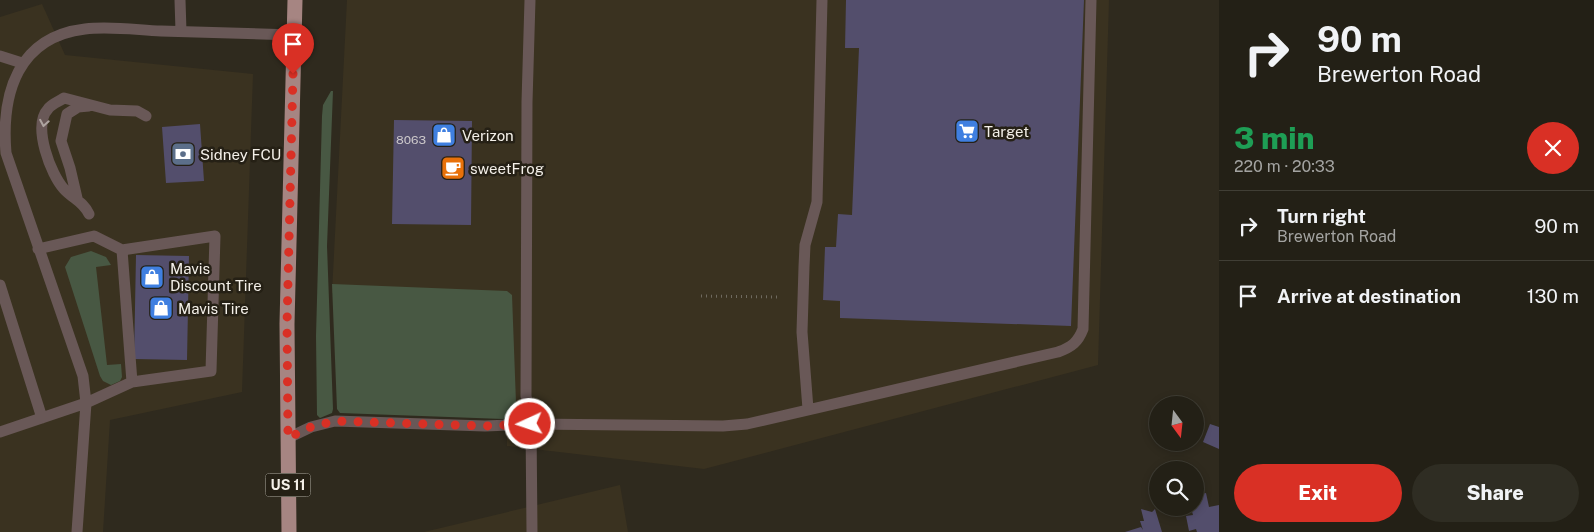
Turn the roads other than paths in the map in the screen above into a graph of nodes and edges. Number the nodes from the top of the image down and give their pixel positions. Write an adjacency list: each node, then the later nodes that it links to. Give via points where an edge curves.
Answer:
1 (180, 0): 6 (lane)
2 (295, 0): 7 (main road, US 11)
3 (530, 0): 21 (lane, via 526,396)
4 (822, 0): 19 (lane, via 817,202 805,245 804,267 802,332)
5 (1091, 0): 19 (lane, via 1083,329 1079,339 1071,347 1058,352)
6 (181, 31): 7 (lane); 9 (lane, via 86,28 47,39)
7 (294, 36): 23 (main road, US 11, via 287,324)
8 (0, 56): 9 (lane)
9 (22, 63): 14 (lane, via 10,93 4,124 6,152)
10 (96, 105): 11 (lane); 12 (lane, via 78,107 67,114 61,135); 12 (lane, one-way to 12, via 64,98 47,109 42,124 53,175 65,190)
11 (146, 116)
12 (77, 198): 13 (lane)
13 (89, 214)
14 (38, 249): 15 (lane, via 94,236); 18 (lane, via 83,376)
15 (122, 250): 17 (lane); 17 (lane, via 215,236 211,371)
16 (0, 285): 20 (lane)
17 (132, 382): 18 (lane)
18 (86, 403): 20 (lane); 24 (lane)
19 (808, 409): 21 (lane, via 747,424 723,426)
20 (42, 418): 22 (lane)
21 (530, 424): 23 (lane, via 485,426 335,421 311,427); 26 (lane)
22 (0, 432)
23 (288, 438): 25 (main road, US 11)
24 (77, 532)
25 (289, 532)
26 (532, 532)

